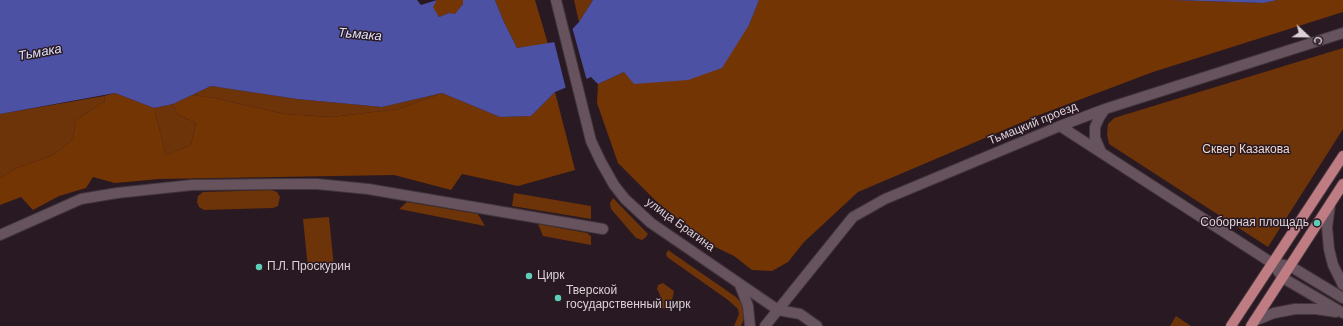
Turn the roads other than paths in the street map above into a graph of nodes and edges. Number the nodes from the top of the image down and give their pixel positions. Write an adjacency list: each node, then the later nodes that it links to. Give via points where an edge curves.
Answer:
1 (556, 0): 14 (main road, улица Брагина, via 591,141 614,185 651,223)
2 (1343, 33): 3 (main road, Тьмацкий проезд)
3 (1105, 109): 4 (main road, Тьмацкий проезд); 5 (main road, via 1096,127 1095,138)
4 (1060, 126): 5 (main road); 17 (main road, Тьмацкий проезд, via 863,210 849,222)
5 (1101, 152): 11 (main road)
6 (1343, 156): 11 (main road)
7 (1343, 184): 8 (main road)
8 (1330, 205): 12 (main road); 15 (main road, via 1327,226 1329,249 1333,265)
9 (603, 229): 10 (main road, via 368,189 283,184 192,185 81,199)
10 (0, 235)
11 (1272, 263): 12 (main road); 13 (main road); 23 (main road)
12 (1290, 266): 13 (main road); 16 (main road)
13 (1283, 278): 18 (main road); 19 (main road)
14 (739, 283): 17 (main road, улица Брагина); 20 (main road, via 748,306)
15 (1343, 285)
16 (1343, 298)
17 (778, 310): 21 (main road, Тьмацкий проезд); 22 (main road, via 800,314)
18 (1343, 313): 19 (main road, via 1300,308 1274,313)
19 (1252, 324)
20 (750, 326)
21 (765, 326)
22 (817, 326)
23 (1231, 326)

